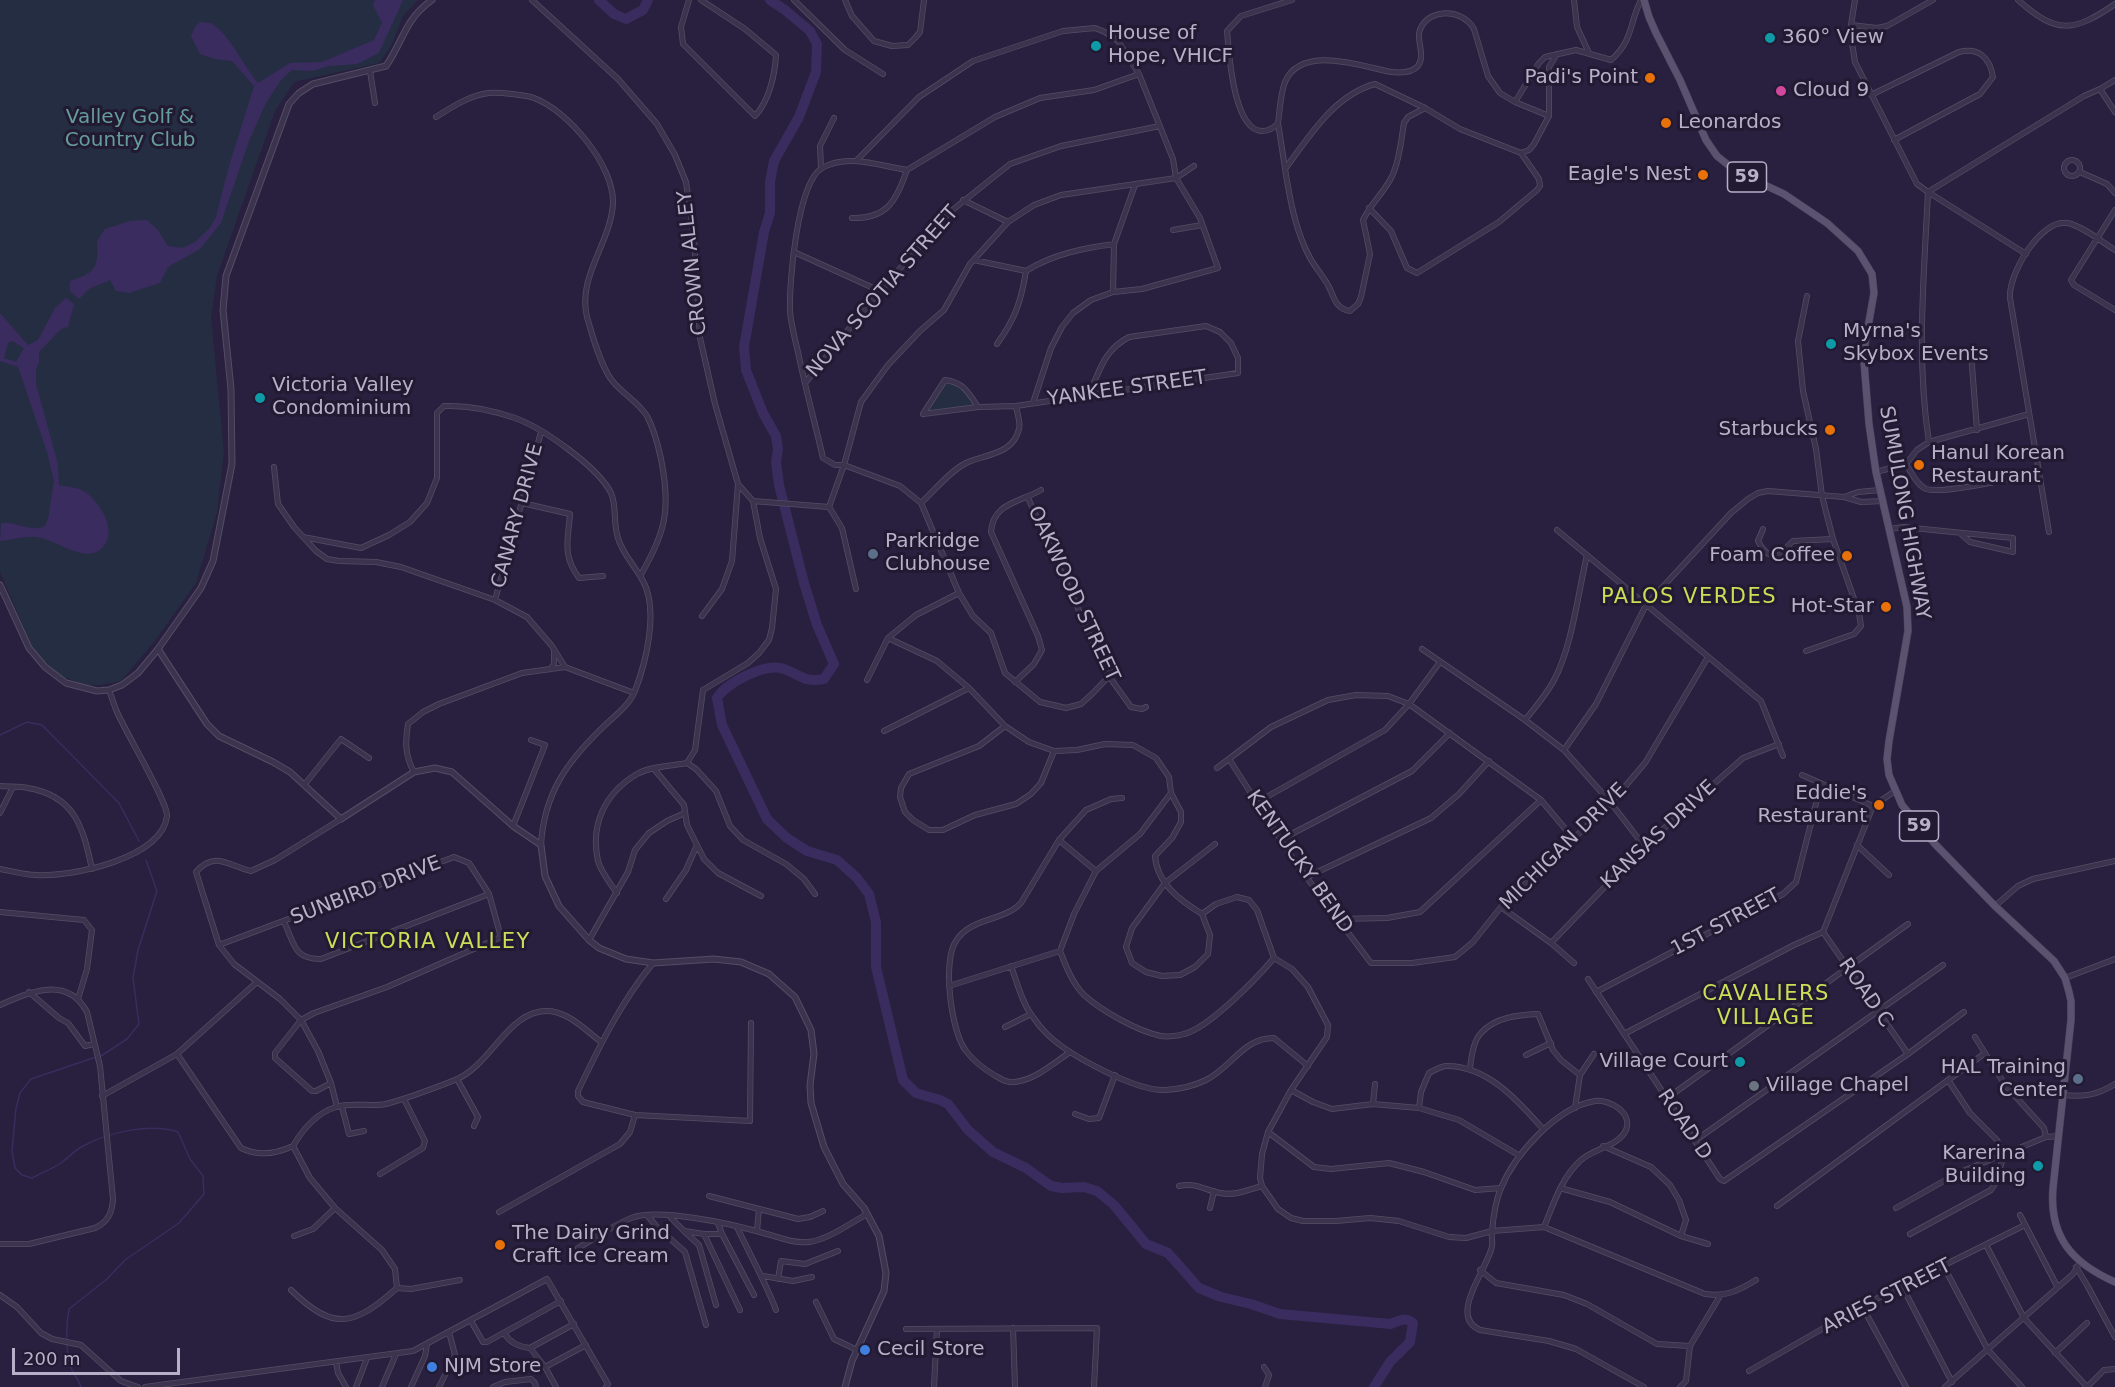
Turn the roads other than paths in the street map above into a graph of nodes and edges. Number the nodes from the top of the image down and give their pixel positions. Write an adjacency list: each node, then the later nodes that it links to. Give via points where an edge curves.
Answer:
1 (432, 0): 18 (street, via 409,22 386,66)
2 (532, 0): 79 (street, CROWN ALLEY, via 618,79 657,124 675,155 686,182 694,238 700,338 714,404)
3 (689, 0): 4 (street, via 681,27 683,44 755,116 770,87 776,55)
4 (701, 0)
5 (794, 0): 19 (street, via 845,50)
6 (845, 0): 7 (street, via 852,16 874,41 892,46 908,45 920,32)
7 (924, 0)
8 (1292, 0): 31 (street, via 1241,16 1227,31 1232,80 1241,112 1260,131 1270,130)
9 (1574, 0): 16 (street, via 1577,27)
10 (1643, 0): 16 (street, via 1620,52 1611,60); 77 (main road, SUMULONG HIGHWAY / 59, via 1706,140 1717,156 1737,172 1784,194 1818,216 1853,246 1870,269 1874,293 1864,362)
11 (1855, 0): 15 (street)
12 (1933, 0): 15 (street, via 1887,26)
13 (2018, 0): 14 (street, via 2053,24 2068,26)
14 (2115, 4)
15 (1851, 25): 23 (street, via 1856,62)
16 (1589, 53): 17 (street, via 1576,50)
17 (1557, 54): 24 (street, via 1539,63); 28 (street, via 1549,67)
18 (370, 71): 25 (street); 107 (street, via 313,84 289,104 284,117 226,276 223,310 231,388 232,464 213,561 201,588)
19 (883, 74)
20 (1139, 74): 32 (street); 35 (street, via 1118,41 1105,32 1095,28 1063,31 974,61 919,97); 39 (street, via 1094,90 1040,98 995,117)
21 (2115, 80): 22 (street)
22 (2100, 89): 27 (street); 43 (street)
23 (1871, 95): 33 (street); 33 (street, via 1959,52 1978,52 1991,66 1993,77 1980,94)
24 (1515, 102): 28 (street); 31 (street, via 1500,93 1488,76 1470,22 1450,12 1435,16 1419,32 1420,60 1414,69 1391,72 1327,60 1300,64 1286,81)
25 (375, 103)
26 (1425, 108): 34 (street, via 1460,129); 38 (street, via 1375,84 1358,89 1324,118); 46 (street, via 1404,123 1394,171)
27 (2115, 112)
28 (1550, 116): 34 (street, via 1534,144)
29 (436, 117): 99 (street, via 462,101 489,93 534,98 559,113 578,132 595,153 612,186 613,205 606,234 586,282 586,315 614,383 646,415 667,487 660,537)
30 (834, 118): 37 (street, via 820,146)
31 (1278, 123): 38 (street)
32 (1160, 126): 41 (street); 45 (street, NOVA SCOTIA STREET, via 1061,146 1010,164)
33 (1894, 140): 43 (street, via 1917,184)
34 (1521, 153): 46 (street, via 1540,186 1498,222 1417,273 1407,268 1391,231)
35 (856, 160): 37 (street); 39 (street)
36 (1194, 166): 41 (street)
37 (821, 168): 55 (street, via 806,194)
38 (1285, 169): 46 (street, via 1289,198 1310,259 1344,310 1354,309 1361,297 1370,254 1363,227)
39 (907, 170): 48 (street, via 897,196 879,214)
40 (2080, 172): 44 (street, via 2107,184)
41 (1176, 178): 42 (street); 50 (street)
42 (1135, 185): 49 (street, via 1061,195 1034,205); 53 (street)
43 (1928, 192): 56 (street); 73 (street, via 1921,368)
44 (2115, 193)
45 (963, 200): 49 (street); 59 (street, NOVA SCOTIA STREET)
46 (1369, 208)
47 (2115, 210): 52 (street)
48 (852, 218)
49 (1008, 222): 57 (street)
50 (1202, 225): 51 (street); 60 (street, via 1218,267 1142,289)
51 (1173, 230)
52 (2097, 239): 54 (street); 56 (street, via 2069,223 2056,223 2045,230); 62 (street, via 2072,282)
53 (1114, 244): 58 (street, via 1083,248 1040,262); 60 (street)
54 (2115, 250)
55 (794, 252): 59 (street); 65 (street, via 790,313)
56 (2026, 254): 70 (street, via 2013,276 2010,294)
57 (974, 260): 58 (street); 75 (street, via 944,310 888,365 861,402)
58 (1026, 271): 63 (street, via 1022,300 1009,328)
59 (880, 291): 65 (street, NOVA SCOTIA STREET)
60 (1113, 292): 67 (street, via 1082,306 1062,327)
61 (1807, 296): 82 (street, via 1798,341)
62 (2115, 310)
63 (996, 344)
64 (1971, 353): 71 (street)
65 (805, 383): 75 (street, via 823,458)
66 (1089, 394): 66 (street, YANKEE STREET, via 1107,354 1129,337 1206,326 1220,332 1238,358 1238,373); 67 (street, YANKEE STREET)
67 (1033, 403): 68 (street, YANKEE STREET)
68 (1016, 406): 69 (street, YANKEE STREET); 88 (street, via 1020,428 1013,442 1005,450 967,463 949,475)
69 (978, 407): 69 (street, YANKEE STREET, via 967,408 923,414 945,380 956,381)
70 (2029, 414): 71 (street); 78 (street)
71 (1977, 430): 73 (street)
72 (541, 432): 87 (street, CANARY DRIVE); 95 (street, via 493,411 444,406 437,413 437,478 427,503 410,522 356,549); 99 (street, via 601,477 612,495 618,539)
73 (1929, 442): 74 (street)
74 (1906, 464): 77 (street); 78 (street, via 1924,488 1941,491)
75 (843, 465): 88 (street, via 900,486); 89 (street)
76 (274, 468): 95 (street, via 278,504)
77 (1876, 472): 81 (main road, SUMULONG HIGHWAY / 59)
78 (2040, 472): 94 (street)
79 (738, 484): 85 (street); 105 (street, via 732,561 722,589)
80 (1041, 490): 84 (street)
81 (1880, 490): 83 (street); 86 (main road, SUMULONG HIGHWAY / 59)
82 (1822, 496): 83 (street); 96 (street); 104 (street, via 1768,491 1748,499)
83 (1844, 497): 86 (street, via 1861,502)
84 (1028, 498): 116 (street, OAKWOOD STREET); 118 (street, via 998,510 991,532 1042,650)
85 (753, 501): 89 (street); 136 (street, via 776,589 769,640 748,663 703,690 695,750)
86 (1883, 501): 91 (main road, SUMULONG HIGHWAY / 59)
87 (522, 503): 98 (street, via 570,514 567,556 572,567 579,578); 103 (street, CANARY DRIVE)
88 (921, 504): 102 (street)
89 (830, 507): 101 (street, via 842,528)
90 (1763, 529): 96 (street, via 1758,541 1770,556 1778,556 1792,541)
91 (1890, 529): 93 (street); 145 (main road, SUMULONG HIGHWAY / 59, via 1908,631 1887,759)
92 (1557, 530): 97 (street)
93 (1960, 532): 93 (street, via 2013,538 2013,552 1970,542)
94 (2049, 532)
95 (303, 537): 103 (street, via 327,559 376,561 401,567)
96 (1833, 539): 110 (street, via 1861,626 1854,634)
97 (1587, 555): 104 (street); 124 (street, via 1567,647 1554,680)
98 (603, 576)
99 (640, 576): 121 (street, via 647,589 649,637)
100 (0, 585): 120 (street, via 29,648 45,667 66,683 87,690)
101 (856, 589)
102 (958, 593): 106 (street, via 916,615); 118 (street, via 973,616 991,633 1005,673)
103 (495, 600): 108 (street, via 527,617)
104 (1646, 605): 111 (street); 130 (street, via 1596,704)
105 (702, 616)
106 (888, 638): 117 (street); 119 (street, via 937,661)
107 (158, 649): 120 (street, via 138,673); 141 (street, via 219,736 273,762)
108 (554, 649): 113 (street); 115 (street)
109 (1422, 649): 112 (street)
110 (1806, 651)
111 (1708, 657): 129 (street, via 1761,701); 150 (street, MICHIGAN DRIVE, via 1645,763)
112 (1440, 662): 122 (street); 124 (street)
113 (565, 667): 115 (street); 121 (street)
114 (1117, 668): 116 (street)
115 (551, 669): 139 (street, via 522,672 423,712 408,724 405,739)
116 (1108, 675): 118 (street, via 1081,704 1066,708 1040,702); 123 (street, OAKWOOD STREET, via 1131,707)
117 (867, 680)
118 (1015, 682)
119 (969, 688): 125 (street); 126 (street)
120 (109, 690): 166 (street, via 167,815 144,849)
121 (634, 693): 160 (street, via 574,757 557,781 545,814)
122 (1409, 704): 127 (street); 134 (street, via 1388,696 1356,695 1328,700 1271,727); 149 (street, via 1385,730)
123 (1146, 707)
124 (1525, 720): 130 (street)
125 (1005, 726): 131 (street, via 1029,742); 131 (street, via 980,746 909,774 900,797 905,812 929,830 943,830 975,815 1016,804 1041,783)
126 (884, 731)
127 (1450, 733): 135 (street); 157 (street, via 1412,771)
128 (531, 740): 155 (street, via 545,745)
129 (1779, 744): 132 (street); 163 (street, KANSAS DRIVE, via 1743,758)
130 (1564, 750): 150 (street)
131 (1054, 751): 146 (street, via 1105,744 1133,745 1156,758 1169,777)
132 (1783, 756)
133 (369, 758): 141 (street, via 341,739)
134 (1229, 759): 138 (street); 149 (street, KENTUCKY BEND)
135 (1489, 761): 148 (street); 169 (street, via 1460,794 1431,818)
136 (687, 763): 137 (street); 173 (street, via 716,791 730,826 743,840 786,864)
137 (653, 768): 153 (street, via 684,805); 171 (street, via 638,773 606,801 599,817 598,862)
138 (1217, 768)
139 (414, 772): 154 (street); 155 (street, via 435,768 452,772)
140 (1802, 775): 142 (street)
141 (305, 784): 154 (street)
142 (1821, 784): 151 (street); 201 (street, 1ST STREET, via 1796,882 1783,894)
143 (0, 786): 144 (street)
144 (13, 787): 152 (street); 166 (street, via 50,793 67,804 87,845)
145 (1895, 791): 151 (street); 176 (main road, SUMULONG HIGHWAY / 59, via 1914,821)
146 (1171, 793): 167 (street, via 1140,834); 170 (street, via 1181,812 1181,822 1155,856)
147 (1122, 798): 158 (street, via 1086,810)
148 (1541, 800): 156 (street); 180 (street, via 1420,912 1387,918)
149 (1257, 803): 157 (street, KENTUCKY BEND)
150 (1611, 803): 156 (street, MICHIGAN DRIVE); 163 (street)
151 (1873, 806): 162 (street)
152 (0, 813)
153 (685, 813): 161 (street); 171 (street, via 649,833 635,850)
154 (341, 819): 186 (street, via 251,871 226,861 202,865 196,872 197,878)
155 (513, 826): 160 (street)
156 (1573, 838): 177 (street, MICHIGAN DRIVE)
157 (1282, 839): 169 (street, KENTUCKY BEND)
158 (1059, 840): 167 (street); 199 (street, via 1013,912 970,926 956,939 951,950)
159 (1215, 844): 170 (street)
160 (541, 845): 184 (street, via 545,876 559,906)
161 (697, 845): 174 (street, via 718,873); 175 (street)
162 (1857, 845): 168 (street); 183 (street)
163 (1644, 846): 185 (street, KANSAS DRIVE)
164 (2115, 861): 176 (street, via 2033,879)
165 (0, 869): 166 (street, via 37,875)
166 (92, 869)
167 (1096, 871): 187 (street)
168 (1889, 875)
169 (1307, 877): 180 (street, KENTUCKY BEND)
170 (1165, 883): 179 (street, via 1181,901); 179 (street, via 1132,928 1126,947 1132,963 1162,976 1180,975 1195,967 1208,954 1210,935)
171 (617, 893): 184 (street)
172 (489, 894): 181 (street, SUNBIRD DRIVE, via 469,863 454,857); 181 (street, via 321,959 307,959 299,954); 207 (street, SUNBIRD DRIVE, via 501,937)
173 (815, 894)
174 (761, 896)
175 (666, 899)
176 (1995, 906): 196 (main road, SUMULONG HIGHWAY / 59, via 2054,961)
177 (1501, 907): 185 (street); 192 (street, MICHIGAN DRIVE, via 1473,942 1455,957)
178 (0, 912): 202 (street, via 84,920 90,925 87,969)
179 (1202, 914): 188 (street, via 1237,897 1249,900 1257,910)
180 (1338, 919): 192 (street, KENTUCKY BEND)
181 (284, 922): 186 (street, SUNBIRD DRIVE)
182 (1908, 924): 195 (street)
183 (1823, 932): 195 (street, ROAD C); 210 (street)
184 (589, 940): 191 (street, via 626,959)
185 (1551, 943): 190 (street)
186 (219, 945): 198 (street, via 234,964)
187 (1060, 951): 188 (street, via 1083,994 1114,1015 1162,1036 1185,1034 1200,1027 1252,984); 193 (street)
188 (1274, 958): 221 (street, via 1292,969 1308,987 1328,1025 1327,1037)
189 (2115, 959): 196 (street)
190 (1573, 962)
191 (652, 963): 212 (street); 266 (street, via 714,959 741,962 769,974 795,997 811,1030 811,1103 824,1147 843,1184)
192 (1371, 963)
193 (1011, 966): 199 (street); 206 (street)
194 (1942, 966): 204 (street)
195 (1849, 969): 204 (street, ROAD C); 234 (street)
196 (2065, 978): 231 (main road, SUMULONG HIGHWAY / 59, via 2071,1001)
197 (1588, 979): 201 (street, ROAD D)
198 (257, 982): 207 (street); 217 (street)
199 (949, 986): 215 (street, via 958,1038 966,1052 1006,1082 1031,1077)
200 (29, 992): 202 (street, via 49,989); 203 (street); 214 (street, via 68,1023 82,1044)
201 (1596, 992): 210 (street, ROAD D)
202 (78, 999): 214 (street, via 87,1012)
203 (0, 1005)
204 (1878, 1011): 219 (street, ROAD C); 247 (street)
205 (1964, 1012): 219 (street)
206 (1031, 1014): 209 (street); 215 (street, via 1048,1035)
207 (302, 1020): 227 (street); 227 (street, via 275,1058 312,1091)
208 (751, 1023): 240 (street, via 750,1121)
209 (1005, 1027)
210 (1624, 1034): 234 (street, ROAD D)
211 (1975, 1037): 216 (street)
212 (601, 1042): 225 (street, via 566,1015 538,1012 514,1025 472,1071); 240 (street, via 578,1091 580,1100)
213 (1551, 1043): 220 (street); 222 (street, via 1538,1014 1501,1019 1480,1034); 224 (street, via 1561,1060)
214 (95, 1045): 232 (street)
215 (1070, 1052): 223 (street)
216 (1985, 1053): 226 (street); 246 (street, via 2005,1085 2044,1128)
217 (177, 1054): 232 (street); 248 (street, via 241,1148 270,1154)
218 (1594, 1054): 224 (street)
219 (1908, 1054): 247 (street, ROAD D, via 1726,1181)
220 (1526, 1055)
221 (1308, 1066): 223 (street, via 1274,1038 1262,1038 1253,1041 1205,1081 1187,1086 1164,1090 1130,1083); 230 (street)
222 (1470, 1069): 237 (street, via 1444,1066 1429,1072); 242 (street, via 1515,1098)
223 (1115, 1075): 239 (street, via 1099,1118)
224 (1580, 1075): 238 (street)
225 (457, 1079): 233 (street); 241 (street, via 478,1117)
226 (1948, 1080): 250 (street); 259 (street)
227 (332, 1083): 236 (street)
228 (1375, 1084): 235 (street)
229 (2115, 1084): 231 (street, via 2100,1093)
230 (1291, 1090): 235 (street, via 1332,1109); 244 (street)
231 (2064, 1095): 245 (main road, SUMULONG HIGHWAY / 59)
232 (102, 1096): 282 (street, via 112,1209 106,1222 29,1244)
233 (404, 1099): 236 (street); 252 (street, via 425,1145)
234 (1666, 1099): 247 (street, ROAD D)
235 (1373, 1104): 237 (street)
236 (340, 1107): 243 (street, via 349,1134); 248 (street, via 316,1118)
237 (1419, 1108): 251 (street, via 1459,1120)
238 (1575, 1108): 242 (street); 249 (street, via 1597,1101 1614,1105 1624,1114 1625,1133)
239 (1075, 1114)
240 (635, 1115): 265 (street, via 630,1132 620,1144)
241 (474, 1126)
242 (1543, 1129): 251 (street)
243 (364, 1131)
244 (1268, 1132): 254 (street, via 1262,1154); 255 (street, via 1314,1167 1389,1163 1475,1190)
245 (2059, 1136): 246 (street); 287 (main road, SUMULONG HIGHWAY / 59, via 2053,1209 2058,1229)
246 (2046, 1137): 250 (street)
247 (1696, 1140)
248 (293, 1146): 260 (street, via 310,1179)
249 (1604, 1146): 256 (street, via 1582,1159); 281 (street, via 1651,1167 1670,1185 1686,1220)
250 (2004, 1154): 262 (street, via 1958,1173); 279 (street, via 1991,1190)
251 (1520, 1156): 255 (street)
252 (380, 1174)
253 (1179, 1186): 257 (street, via 1201,1186)
254 (1262, 1186): 257 (street, via 1235,1194); 276 (street, via 1278,1209 1303,1221 1399,1221 1449,1237 1467,1238)
255 (1501, 1188): 276 (street)
256 (1560, 1188): 273 (street); 281 (street, via 1610,1202)
257 (1214, 1191): 261 (street)
258 (708, 1196): 263 (street)
259 (1777, 1206)
260 (335, 1208): 280 (street, via 313,1228); 297 (street, via 382,1250 394,1269)
261 (1210, 1208)
262 (1896, 1208)
263 (759, 1209): 264 (street, via 798,1219); 275 (street)
264 (823, 1210)
265 (499, 1212)
266 (867, 1214): 275 (street, via 810,1242); 324 (street, via 879,1236 886,1273 884,1291)
267 (647, 1215): 269 (street); 285 (street, via 633,1218); 313 (street, via 685,1252)
268 (2020, 1215): 271 (street)
269 (671, 1217): 270 (street); 274 (street)
270 (718, 1222): 272 (street); 278 (street)
271 (2025, 1225): 284 (street, ARIES STREET); 296 (street)
272 (737, 1227): 275 (street); 290 (street)
273 (1544, 1227): 276 (street); 302 (street, via 1705,1294)
274 (684, 1231): 277 (street); 305 (street, via 699,1245)
275 (757, 1231)
276 (1492, 1231): 289 (street, via 1492,1246)
277 (704, 1234): 278 (street); 307 (street)
278 (722, 1234): 301 (street)
279 (1910, 1234)
280 (294, 1236)
281 (1681, 1236): 283 (street)
282 (0, 1244)
283 (1708, 1244)
284 (1986, 1245): 288 (street, ARIES STREET); 309 (street)
285 (578, 1248)
286 (838, 1251): 292 (street, via 812,1263 782,1262)
287 (2078, 1265): 295 (main road, SUMULONG HIGHWAY / 59); 296 (street); 319 (street)
288 (1944, 1267): 298 (street, ARIES STREET); 325 (street)
289 (1480, 1270): 322 (street, via 1496,1283 1564,1295 1587,1304 1658,1344); 358 (street, via 1467,1318 1471,1325 1576,1349)
290 (763, 1276): 292 (street); 308 (street)
291 (812, 1277): 292 (street, via 798,1281)
292 (778, 1279)
293 (460, 1280): 297 (street)
294 (1756, 1280): 302 (street)
295 (2115, 1282)
296 (2057, 1286): 309 (street)
297 (398, 1288): 299 (street, via 357,1316 340,1320 326,1318)
298 (1903, 1288): 306 (street, ARIES STREET); 335 (street)
299 (291, 1290)
300 (0, 1295): 336 (street, via 41,1333 89,1351)
301 (754, 1295)
302 (1720, 1296): 322 (street)
303 (561, 1301): 310 (street, via 546,1279); 312 (street); 318 (street)
304 (816, 1302): 324 (street, via 834,1340)
305 (716, 1305)
306 (1863, 1306): 333 (street, ARIES STREET); 359 (street)
307 (740, 1310)
308 (777, 1310)
309 (2024, 1318): 325 (street); 326 (street)
310 (471, 1321): 317 (street); 318 (street, via 485,1342)
311 (2087, 1323): 326 (street)
312 (574, 1324): 321 (street); 323 (street)
313 (706, 1325)
314 (906, 1329): 315 (street)
315 (936, 1329): 316 (street); 354 (street)
316 (1013, 1329): 355 (street); 356 (street, via 1098,1328)
317 (449, 1332): 320 (street); 348 (street, via 455,1355)
318 (504, 1333): 323 (street, via 519,1347)
319 (2115, 1337)
320 (427, 1344): 327 (street); 347 (street)
321 (586, 1345): 330 (street); 352 (street, via 608,1384)
322 (1690, 1346): 338 (street, via 1686,1381)
323 (530, 1348): 330 (street)
324 (857, 1350): 353 (street)
325 (1988, 1350): 335 (street); 339 (street)
326 (2055, 1353): 361 (street)
327 (396, 1354): 328 (street); 346 (street)
328 (367, 1358): 329 (street); 345 (street)
329 (336, 1362): 334 (street); 344 (street)
330 (545, 1367): 351 (street)
331 (1264, 1367): 357 (street, via 1269,1375)
332 (2113, 1369): 361 (street, via 2104,1370)
333 (1749, 1371)
334 (211, 1379): 337 (street); 343 (street)
335 (1952, 1382): 360 (street)
336 (122, 1384): 340 (street)
337 (183, 1385): 342 (street)
338 (1681, 1386)
339 (2018, 1386)
340 (138, 1387)
341 (145, 1387): 342 (street)
342 (155, 1387)
343 (212, 1387)
344 (346, 1387)
345 (356, 1387)
346 (382, 1387)
347 (411, 1387)
348 (439, 1387)
349 (493, 1387): 350 (street, via 531,1379)
350 (536, 1387)
351 (556, 1387)
352 (606, 1387)
353 (845, 1387)
354 (934, 1387)
355 (1015, 1387)
356 (1094, 1387)
357 (1264, 1387)
358 (1644, 1387)
359 (1906, 1387)
360 (1945, 1387)
361 (2087, 1387)

